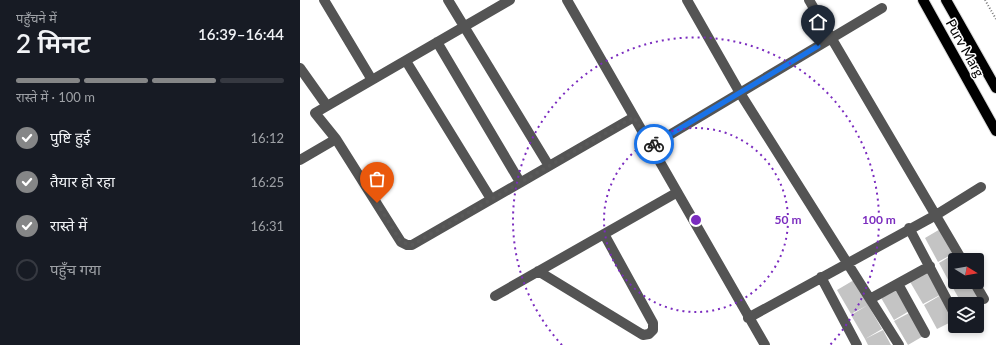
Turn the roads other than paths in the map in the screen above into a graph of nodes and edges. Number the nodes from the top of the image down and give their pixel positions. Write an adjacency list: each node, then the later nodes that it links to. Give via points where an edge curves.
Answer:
1 (324, 0): 15 (street)
2 (448, 0): 10 (street)
3 (510, 0): 10 (street)
4 (567, 0): 19 (street)
5 (687, 0): 17 (street)
6 (809, 0): 11 (street)
7 (923, 0): 20 (main road, Purv Marg)
8 (946, 0): 16 (main road, Purv Marg)
9 (882, 8): 11 (street)
10 (464, 27): 12 (street); 24 (street)
11 (831, 39): 17 (street); 29 (street)
12 (437, 42): 13 (street); 25 (street)
13 (406, 60): 15 (street); 28 (street)
14 (300, 68): 18 (street)
15 (372, 80): 18 (street)
16 (996, 88)
17 (740, 93): 22 (street); 33 (street)
18 (326, 106): 21 (street, via 315,113)
19 (634, 117): 22 (street); 24 (street)
20 (996, 131)
21 (336, 139): 23 (street); 28 (street, via 401,242 407,245 412,245)
22 (651, 146): 27 (street)
23 (300, 160)
24 (549, 166): 25 (street)
25 (520, 182): 28 (street)
26 (981, 187): 29 (street)
27 (676, 193): 31 (street); 41 (street)
28 (491, 199)
29 (936, 215): 30 (street); 32 (street)
30 (910, 228): 33 (street); 34 (street)
31 (604, 234): 35 (street); 35 (street, via 653,323 653,330 649,334 643,335)
32 (958, 253)
33 (847, 264): 36 (street); 39 (street)
34 (930, 266): 37 (street); 40 (street)
35 (538, 271): 38 (street)
36 (821, 277): 41 (street); 44 (street)
37 (898, 284): 39 (street); 42 (street)
38 (495, 296)
39 (870, 299): 45 (street)
40 (948, 301)
41 (748, 318): 43 (street)
42 (925, 333)
43 (765, 345)
44 (857, 345)
45 (899, 345)

